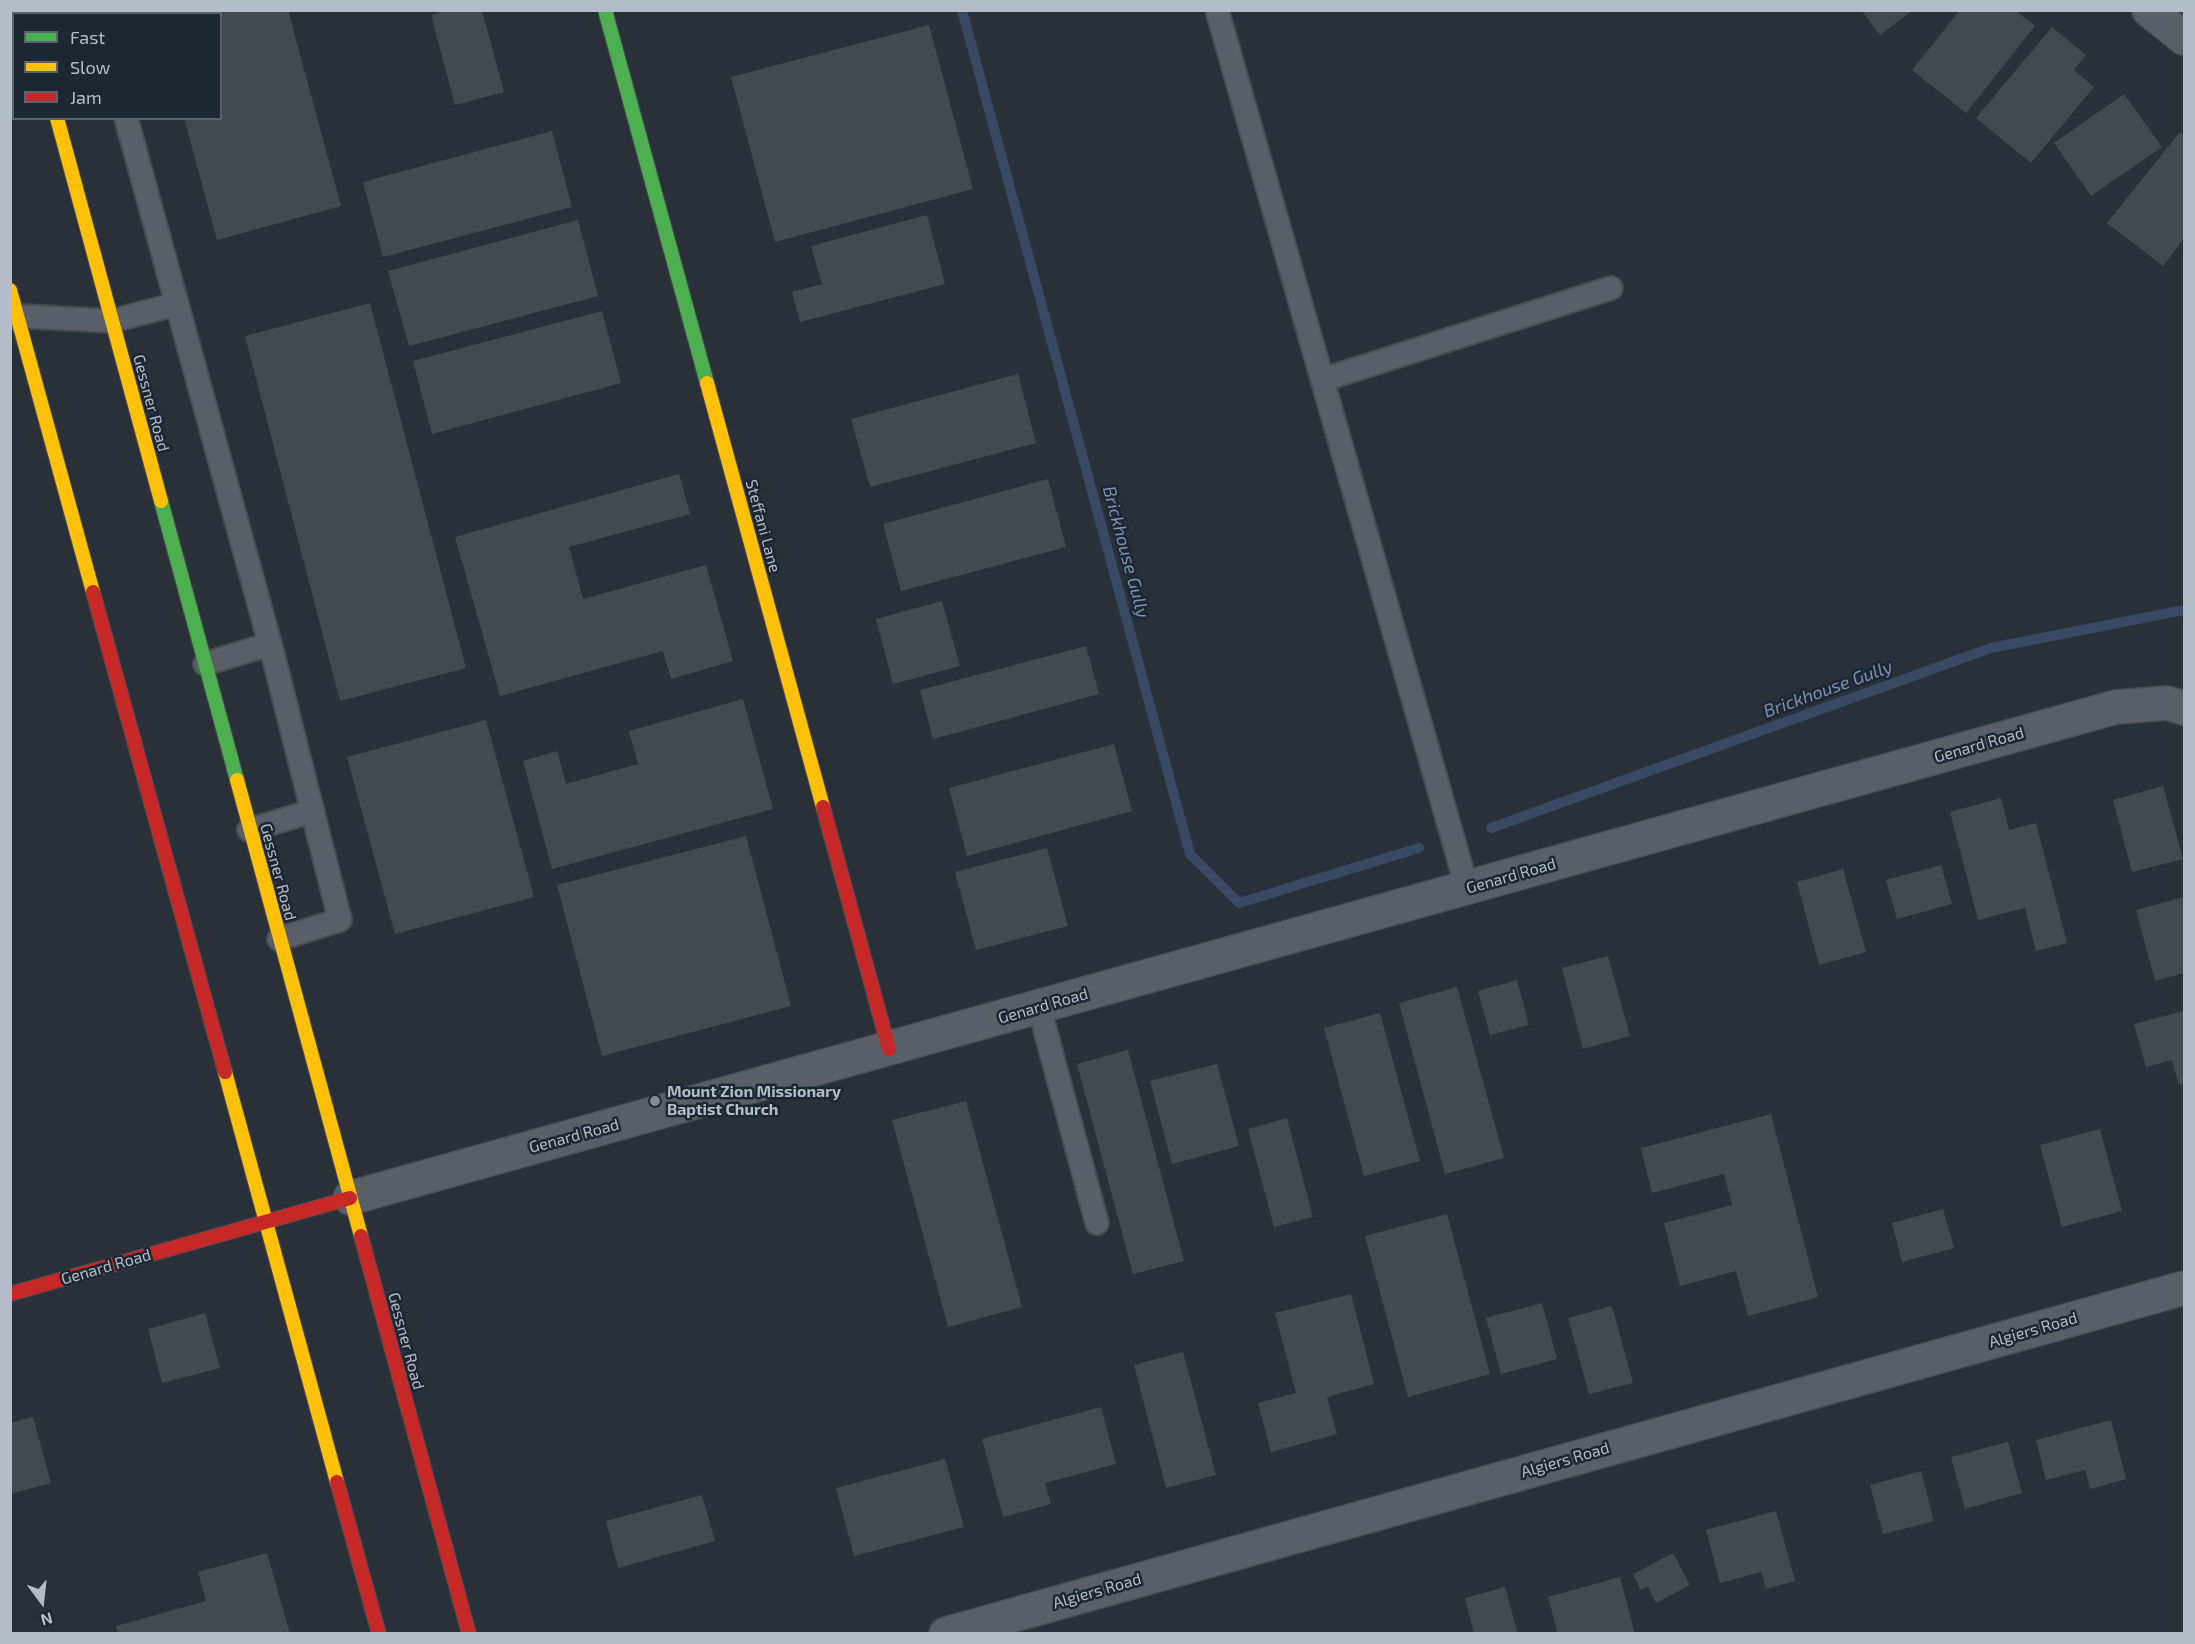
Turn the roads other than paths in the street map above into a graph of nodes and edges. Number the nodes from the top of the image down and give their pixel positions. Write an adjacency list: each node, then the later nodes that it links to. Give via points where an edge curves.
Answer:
1 (605, 10): 21 (main road, Steffani Lane)
2 (1217, 10): 12 (lane)
3 (2149, 10): 4 (street)
4 (2184, 38)
5 (58, 120): 11 (main road, Gessner Road)
6 (127, 120): 9 (lane)
7 (1611, 288): 12 (lane)
8 (10, 290): 10 (main road)
9 (177, 304): 11 (lane); 13 (lane)
10 (14, 317): 11 (lane); 23 (main road)
11 (112, 321): 14 (main road, Gessner Road)
12 (1322, 380): 18 (lane)
13 (270, 644): 14 (lane); 16 (lane)
14 (205, 664): 17 (main road, Gessner Road)
15 (2184, 708): 18 (street, Genard Road, via 2166,703 2116,707)
16 (313, 811): 17 (lane); 19 (lane, via 340,920)
17 (249, 830): 19 (main road, Gessner Road)
18 (1467, 888): 20 (street, Genard Road)
19 (279, 939): 22 (main road, Gessner Road)
20 (1039, 1007): 21 (street, Genard Road); 24 (lane)
21 (889, 1049): 22 (street, Genard Road)
22 (350, 1198): 23 (main road, Genard Road); 28 (main road, Gessner Road)
23 (265, 1220): 26 (main road, Genard Road); 27 (main road)
24 (1097, 1224)
25 (2184, 1288): 29 (street, Algiers Road)
26 (10, 1294)
27 (379, 1634)
28 (469, 1634)
29 (946, 1634)

